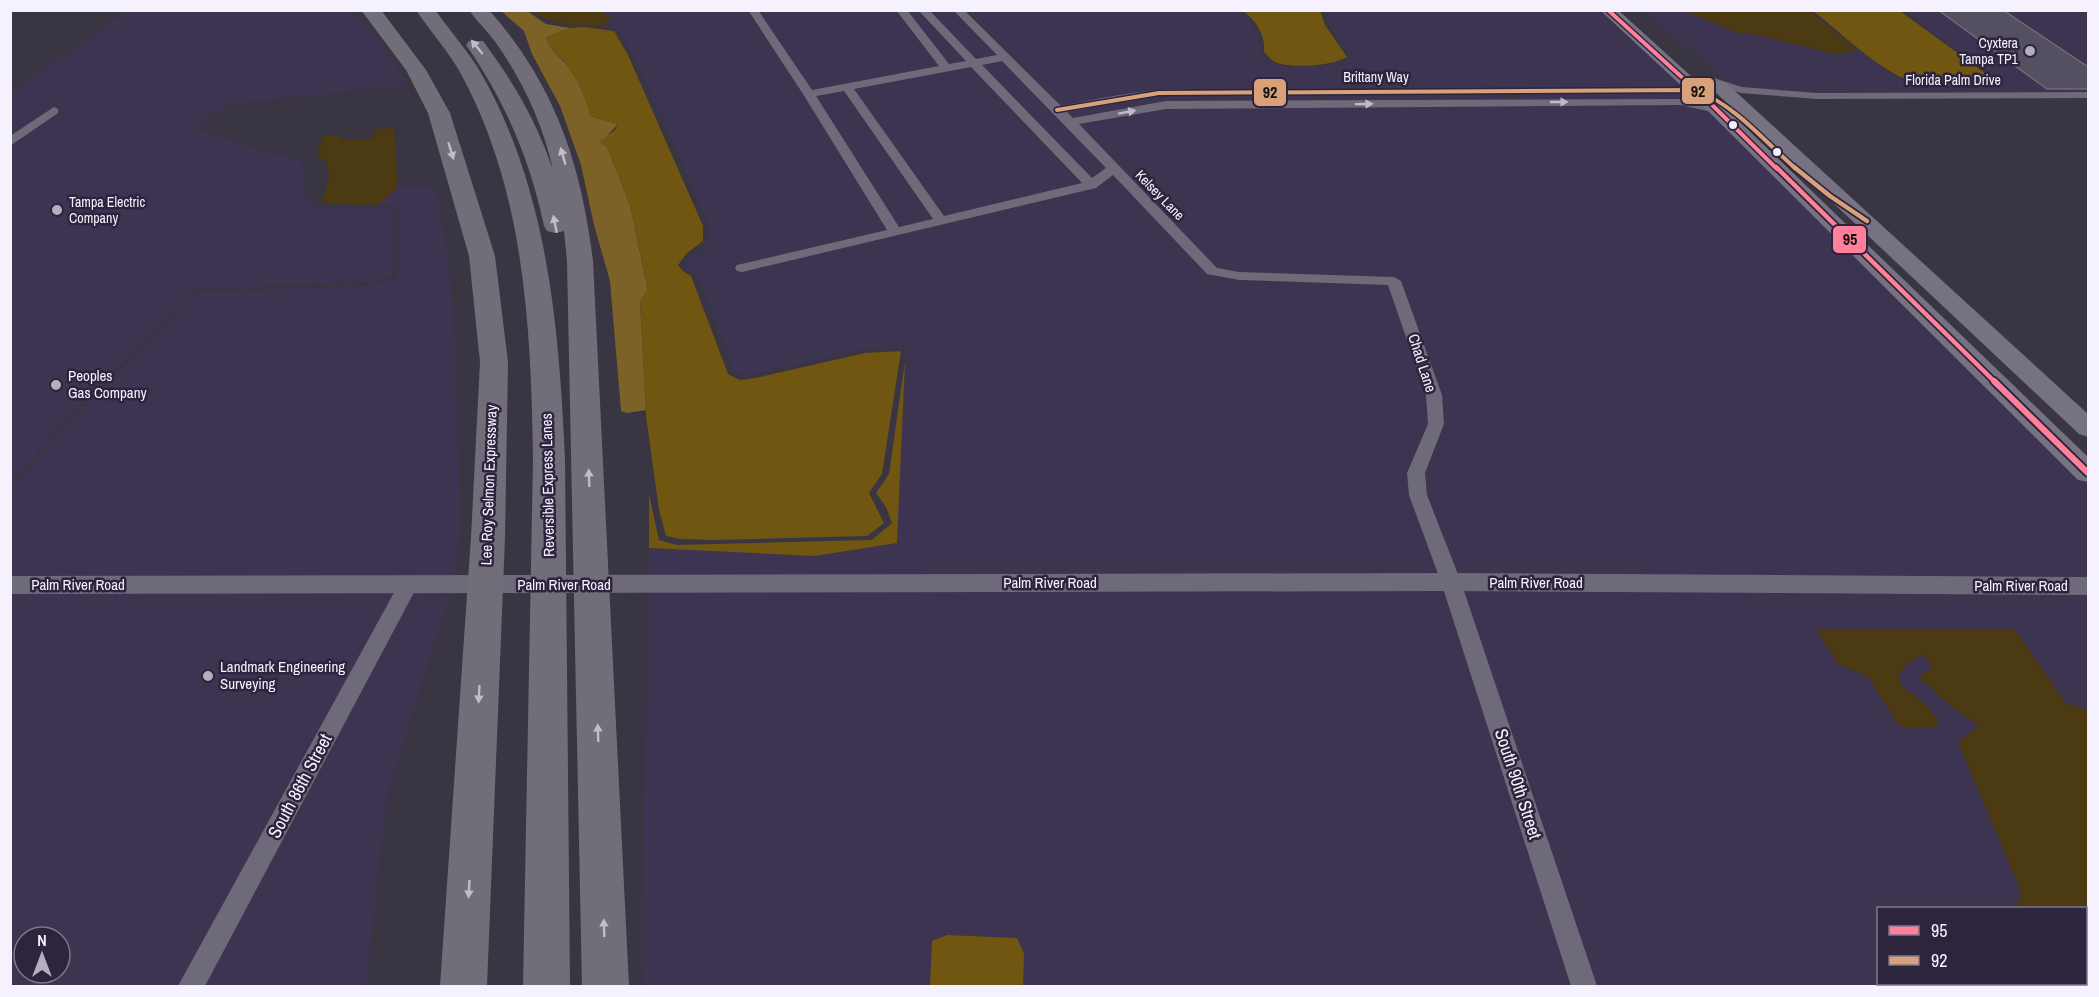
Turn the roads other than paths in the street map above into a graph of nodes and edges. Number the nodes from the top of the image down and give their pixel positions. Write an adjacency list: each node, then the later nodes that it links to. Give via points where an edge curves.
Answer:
1 (370, 10): 41 (highway, Lee Roy Selmon Expressway, one-way to 41, via 416,70 439,113 482,256)
2 (397, 10): 41 (highway, via 442,85 470,153 488,212 505,323)
3 (425, 10): 50 (highway, Reversible Express Lanes, via 459,52 479,87 507,156 523,214 544,337 549,537)
4 (443, 10): 40 (highway, one-way to 4, via 569,279 549,191 525,124 489,62)
5 (478, 10): 40 (highway, one-way to 5, via 576,217 551,120 526,71)
6 (753, 10): 20 (street)
7 (901, 10): 15 (street)
8 (923, 10): 14 (street)
9 (958, 10): 13 (street, Kelsey Lane)
10 (1608, 10): 11 (main road)
11 (1626, 16): 12 (main road); 16 (main road); 25 (main road)
12 (1678, 50)
13 (1004, 57): 14 (street); 26 (street, Kelsey Lane)
14 (972, 63): 15 (street); 32 (street)
15 (946, 68): 17 (street)
16 (1705, 81): 18 (street, Brittany Way); 22 (street, Florida Palm Drive, via 1741,90); 25 (main road); 34 (main road, via 1716,98 1802,174)
17 (847, 87): 20 (street); 33 (street)
18 (1510, 91): 19 (street, Brittany Way); 23 (street)
19 (1319, 92): 24 (street); 26 (street, Brittany Way, via 1159,93)
20 (809, 94): 35 (street)
21 (2088, 95): 22 (street, Florida Palm Drive)
22 (1817, 96): 25 (street, Florida Palm Drive)
23 (1518, 102): 24 (street, Brittany Way, one-way to 23); 25 (street, Brittany Way, one-way to 25)
24 (1323, 104): 28 (street, Brittany Way, one-way to 24, via 1166,105)
25 (1726, 104): 31 (main road); 34 (main road)
26 (1057, 110): 28 (street, Kelsey Lane)
27 (54, 111): 29 (street)
28 (1070, 122): 30 (street, Kelsey Lane)
29 (10, 142)
30 (1114, 168): 32 (street); 37 (street, Kelsey Lane, via 1212,271 1239,276)
31 (1782, 171): 38 (main road); 39 (main road, via 1906,273)
32 (1090, 185): 33 (street)
33 (940, 221): 35 (street)
34 (1867, 221): 39 (main road)
35 (895, 232): 36 (street)
36 (742, 268)
37 (1394, 281): 44 (street, Chad Lane, via 1434,394 1436,424 1416,473 1418,495)
38 (1900, 288): 42 (main road, via 1951,320 2040,396); 43 (main road)
39 (1939, 288): 42 (main road)
40 (582, 297): 51 (highway, one-way to 40)
41 (494, 362): 49 (highway, Lee Roy Selmon Expressway, one-way to 49)
42 (2088, 429)
43 (2088, 473)
44 (1451, 582): 46 (street, Palm River Road); 47 (street, Palm River Road); 52 (street, South 90th Street)
45 (10, 585): 46 (street, Palm River Road)
46 (408, 585): 48 (street, South 86th Street)
47 (2088, 586)
48 (191, 987)
49 (464, 987)
50 (547, 987)
51 (606, 987)
52 (1584, 987)

